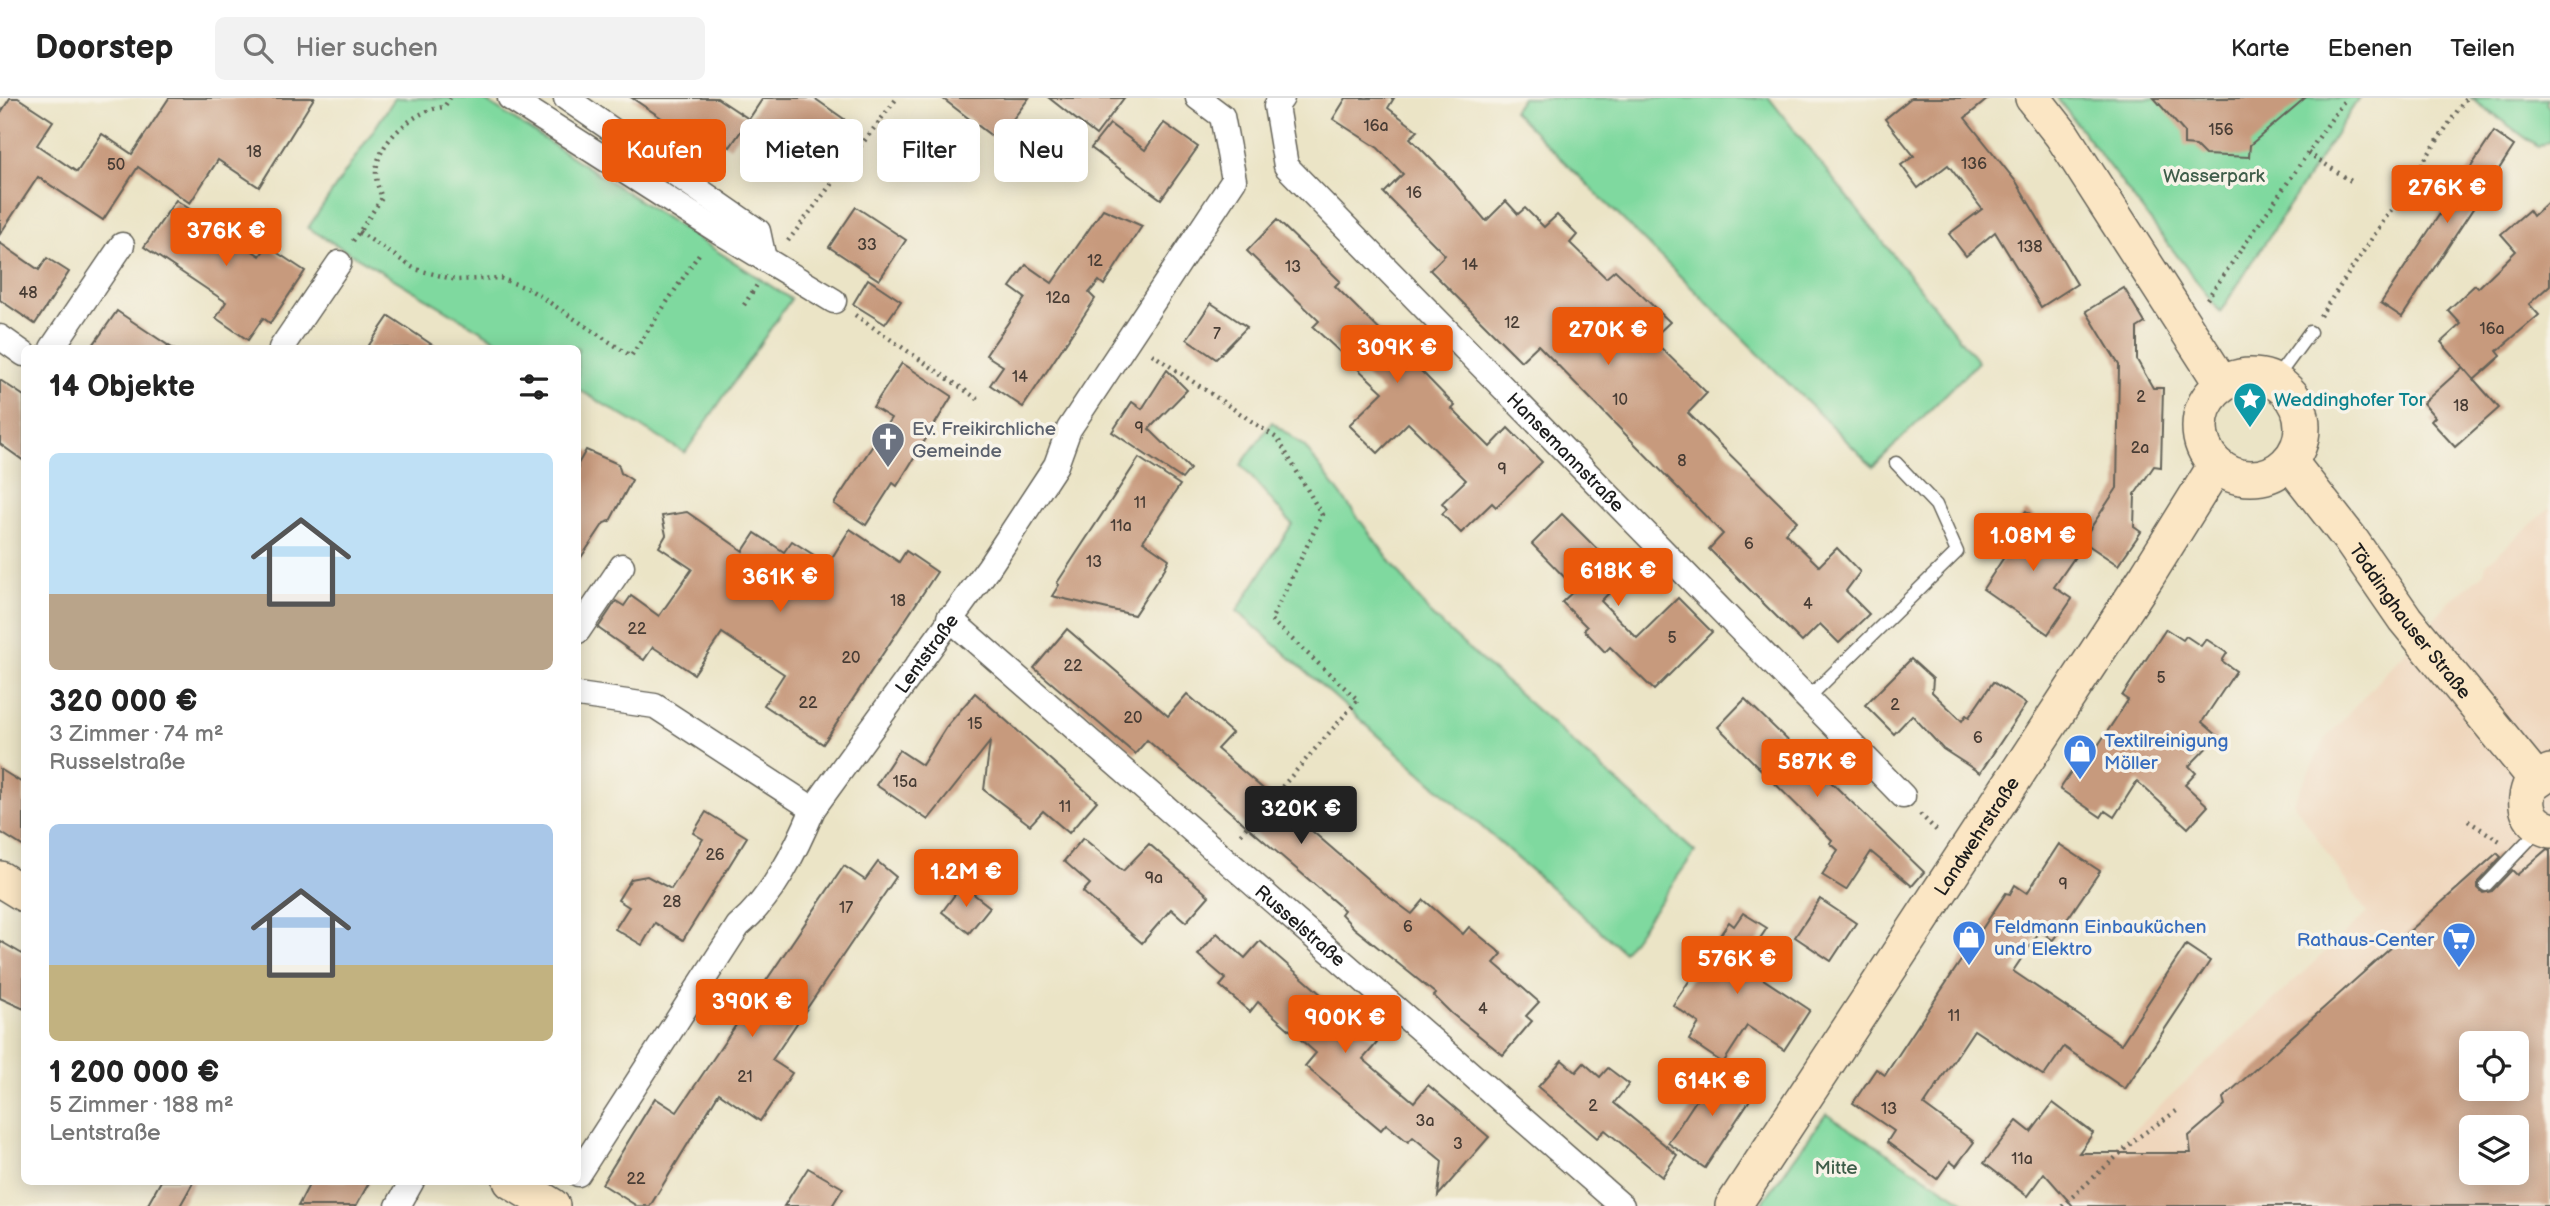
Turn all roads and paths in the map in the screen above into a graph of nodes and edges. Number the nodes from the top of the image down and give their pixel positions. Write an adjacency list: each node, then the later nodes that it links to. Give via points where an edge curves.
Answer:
1 (450, 98): 13 (path, via 444,107 430,108 402,127 384,147 376,182 382,198)
2 (510, 98): 12 (street)
3 (566, 98): 15 (street, via 758,231)
4 (897, 98): 15 (path)
5 (1198, 98): 21 (street, Lentstraße, via 1222,117 1234,180)
6 (2033, 98): 18 (main road, via 2062,135)
7 (2346, 98): 10 (path)
8 (2466, 98): 19 (path)
9 (1279, 102): 35 (street, Hansemannstraße, via 1286,166)
10 (2308, 153): 11 (path); 18 (path, via 2213,293)
11 (2351, 181)
12 (715, 229): 13 (path, via 631,356 529,289 500,278 456,280 415,269); 15 (street)
13 (359, 232): 16 (path)
14 (122, 245): 22 (street)
15 (768, 261): 17 (street)
16 (339, 263): 23 (street)
17 (834, 301): 27 (path)
18 (2182, 321): 26 (main road)
19 (2310, 332): 25 (lane)
20 (0, 337): 24 (street)
21 (1128, 339): 32 (street, Lentstraße, via 1069,429 1056,465 989,567); 42 (path, via 1278,439 1322,515 1271,620 1358,700)
22 (54, 345)
23 (283, 345)
24 (21, 352)
25 (2274, 381): 26 (main road, via 2248,376); 28 (main road, via 2292,396 2302,417 2298,448)
26 (2222, 384): 30 (main road, via 2205,404 2199,430)
27 (982, 402)
28 (2290, 461): 30 (main road, via 2253,479 2227,473); 36 (main road, Töddinghauser Straße, via 2405,620)
29 (1896, 463): 35 (lane, via 1936,505 1957,552)
30 (2216, 465): 43 (main road, Landwehrstraße)
31 (622, 566): 33 (street)
32 (949, 618): 38 (street, Lentstraße); 42 (street, Russelstraße)
33 (581, 627)
34 (581, 695): 38 (street, via 655,706)
35 (1807, 699): 37 (street, Hansemannstraße)
36 (2543, 776): 40 (main road, Töddinghauser Straße, via 2530,786 2526,805 2533,821)
37 (1903, 796): 43 (path)
38 (813, 809): 48 (street, Lentstraße, via 798,844 761,902 738,926)
39 (2468, 821): 41 (path)
40 (2545, 829): 41 (lane)
41 (2516, 854): 45 (lane)
42 (1222, 856): 54 (street, Russelstraße)
43 (1963, 859): 55 (main road, Landwehrstraße)
44 (0, 879): 46 (main road)
45 (2486, 885)
46 (21, 892)
47 (2178, 1110): 56 (path, via 2137,1139)
48 (581, 1169)
49 (409, 1185): 52 (street)
50 (518, 1185): 53 (main road)
51 (570, 1185): 53 (street)
52 (398, 1206)
53 (554, 1206)
54 (1622, 1206)
55 (1733, 1206)
56 (2062, 1206)

